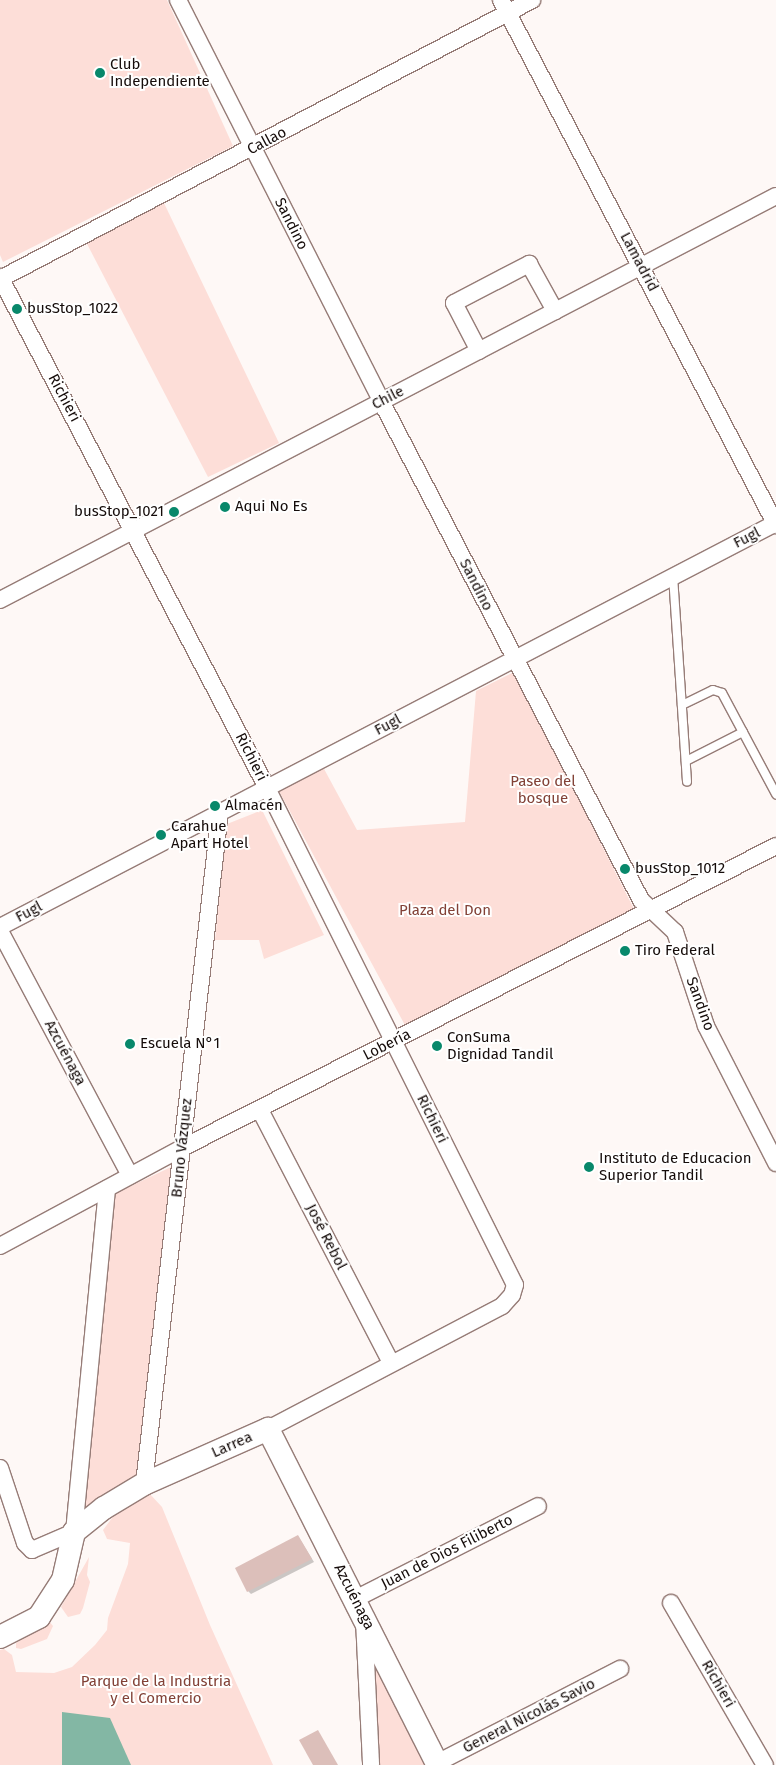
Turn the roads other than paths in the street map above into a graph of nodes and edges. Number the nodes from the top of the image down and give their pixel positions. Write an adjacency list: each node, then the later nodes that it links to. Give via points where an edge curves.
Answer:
1 (178, 0): 4 (street, Sandino)
2 (532, 0): 3 (street, Callao)
3 (505, 6): 4 (street, Callao); 6 (street, Lamadrid)
4 (252, 149): 7 (street, Callao); 10 (street, Sandino)
5 (776, 196): 6 (street, Chile)
6 (641, 266): 8 (street, Chile); 11 (street, Lamadrid)
7 (0, 278): 12 (street, Richieri)
8 (554, 311): 9 (street, Chile); 9 (street, via 529,264 454,303)
9 (479, 351): 10 (street, Chile)
10 (381, 401): 12 (street, Chile); 15 (street, Sandino)
11 (776, 524): 13 (street, Fugl)
12 (135, 532): 14 (street, Chile); 20 (street, Richieri)
13 (673, 576): 15 (street, Fugl); 16 (lane)
14 (0, 600)
15 (514, 659): 20 (street, Fugl); 24 (street, Sandino, via 641,900)
16 (682, 705): 17 (lane, via 713,690 722,693); 18 (lane)
17 (743, 732): 18 (lane); 21 (lane)
18 (686, 760): 19 (lane)
19 (687, 782)
20 (267, 788): 22 (street, Fugl); 27 (street, Richieri)
21 (776, 794)
22 (220, 812): 25 (street, Fugl); 29 (street, Bruno Vázquez)
23 (776, 846): 24 (street, Lobería)
24 (650, 911): 27 (street, Lobería); 30 (street, Sandino, via 668,922 675,932 706,1026)
25 (0, 927)
26 (0, 931): 31 (street, Azcuénaga)
27 (394, 1041): 28 (street, Lobería); 34 (street, Richieri, via 515,1285)
28 (260, 1110): 29 (street, Lobería); 35 (street, José Rebol)
29 (182, 1148): 31 (street, Lobería); 38 (street, Bruno Vázquez)
30 (776, 1163)
31 (130, 1176): 32 (street, Lobería)
32 (108, 1189): 33 (street, Lobería); 40 (street)
33 (0, 1246)
34 (512, 1295): 35 (street, Larrea, via 502,1306)
35 (391, 1363): 36 (street, Larrea)
36 (268, 1429): 38 (main road, Larrea); 42 (main road, Azcuénaga)
37 (0, 1468): 40 (street, via 25,1543 32,1550)
38 (144, 1484): 40 (main road, Larrea, via 104,1508)
39 (538, 1506): 42 (street, Juan de Dios Filiberto)
40 (74, 1532): 43 (main road, via 62,1580 51,1602 39,1617)
41 (671, 1603): 47 (street, Richieri)
42 (360, 1607): 45 (main road, Azcuénaga); 46 (street)
43 (0, 1637)
44 (620, 1669): 45 (street, General Nicolás Savio)
45 (438, 1764)
46 (371, 1765)
47 (765, 1765)

